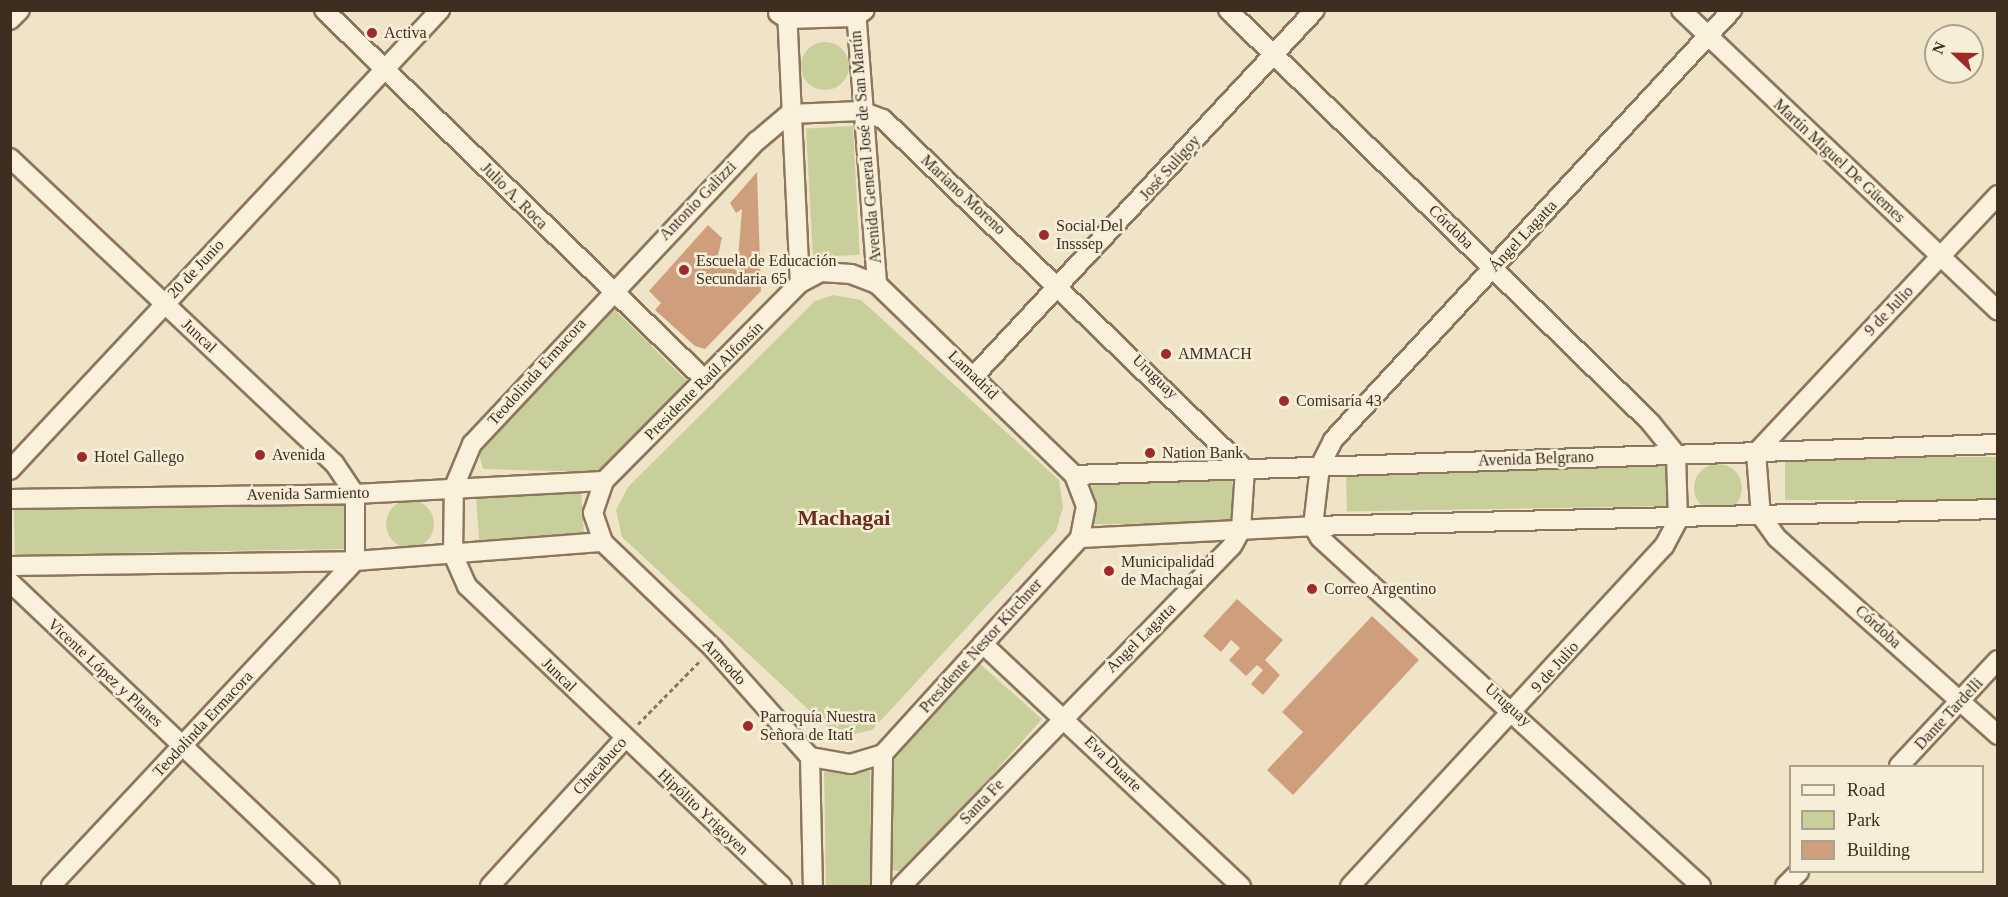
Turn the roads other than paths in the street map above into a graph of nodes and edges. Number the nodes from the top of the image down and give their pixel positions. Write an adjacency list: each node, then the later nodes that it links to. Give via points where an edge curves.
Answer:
1 (20, 10): 10 (street)
2 (324, 10): 13 (street, Julio A. Roca)
3 (440, 10): 13 (street, 20 de Junio)
4 (1228, 10): 12 (street, Córdoba)
5 (1315, 10): 12 (street, José Suligoy)
6 (1681, 10): 11 (street, Martín Miguel De Güemes)
7 (1732, 10): 11 (street, Ángel Lagatta)
8 (783, 13): 9 (street); 15 (street)
9 (859, 13): 14 (street, Avenida General José de San Martín)
10 (10, 20)
11 (1708, 36): 18 (street, Martín Miguel De Güemes); 19 (street, Ángel Lagatta)
12 (1274, 53): 19 (street, Córdoba); 23 (street, José Suligoy)
13 (384, 69): 24 (street, Julio A. Roca); 25 (street, 20 de Junio)
14 (861, 111): 15 (street); 22 (street, Avenida General José de San Martín); 23 (street, Mariano Moreno, via 883,119)
15 (789, 114): 21 (street); 24 (street, Antonio Galizzi)
16 (10, 158): 25 (street, Juncal)
17 (1998, 195): 18 (street, 9 de Julio)
18 (1940, 256): 26 (street, Martín Miguel De Güemes); 30 (street, 9 de Julio)
19 (1493, 268): 31 (street, Córdoba); 32 (street, Ángel Lagatta, via 1333,440)
20 (836, 273): 21 (street, Presidente Raúl Alfonsín, via 821,272); 22 (street, Lamadrid)
21 (800, 284): 28 (street, Presidente Raúl Alfonsín)
22 (877, 284): 27 (street, Lamadrid)
23 (1061, 287): 27 (street, José Suligoy); 33 (street, Uruguay)
24 (610, 292): 28 (street, Julio A. Roca); 37 (street, Teodolinda Ermacora, via 472,444)
25 (163, 303): 34 (street, 20 de Junio); 38 (street, Juncal, via 334,463)
26 (1998, 311)
27 (974, 376): 35 (street, Lamadrid)
28 (705, 380): 36 (street, Presidente Raúl Alfonsín)
29 (1998, 444): 30 (street, Avenida Belgrano)
30 (1756, 453): 31 (street, Avenida Belgrano); 41 (street)
31 (1676, 454): 32 (street, Avenida Belgrano); 42 (street)
32 (1320, 466): 33 (street, Avenida Belgrano); 43 (street)
33 (1245, 469): 35 (street, Avenida Belgrano); 44 (street)
34 (10, 470)
35 (1074, 475): 45 (street, Lamadrid, via 1086,506)
36 (604, 481): 37 (street, Avenida Sarmiento); 46 (street, Presidente Raúl Alfonsín, via 593,513)
37 (454, 487): 38 (street, Avenida Sarmiento); 47 (street)
38 (355, 494): 39 (street, Avenida Sarmiento); 48 (street)
39 (10, 499)
40 (1998, 509): 41 (street)
41 (1761, 516): 42 (street); 53 (street, Córdoba, via 1778,538)
42 (1678, 520): 43 (street); 54 (street, 9 de Julio, via 1664,546)
43 (1313, 526): 44 (street); 54 (street, Uruguay, via 1320,538)
44 (1241, 530): 45 (street); 55 (street, Angel Lagatta, via 1232,546)
45 (1080, 538): 51 (street, Presidente Nestor Kirchner)
46 (603, 542): 47 (street); 60 (street, Arneodo, via 712,648)
47 (453, 555): 48 (street); 57 (street, Juncal, via 467,586)
48 (355, 561): 49 (street); 58 (street, Teodolinda Ermacora)
49 (10, 566)
50 (10, 582): 58 (street, Vicente López y Planes)
51 (983, 644): 55 (street, Eva Duarte); 59 (street, Presidente Nestor Kirchner)
52 (1998, 660): 53 (street, Dante Tardelli)
53 (1962, 701): 56 (street, Córdoba); 61 (street, Dante Tardelli)
54 (1515, 711): 71 (street, 9 de Julio); 72 (street, Uruguay)
55 (1063, 717): 69 (street, Santa Fe); 70 (street, Eva Duarte)
56 (1998, 735)
57 (624, 738): 65 (street, Chacabuco); 66 (street, Hipólito Yrigoyen)
58 (183, 746): 63 (street, Teodolinda Ermacora); 64 (street, Vicente López y Planes)
59 (883, 754): 60 (street, via 851,764); 68 (street)
60 (810, 757): 67 (street)
61 (1900, 765)
62 (1798, 873): 73 (street)
63 (51, 886)
64 (330, 886)
65 (490, 886)
66 (782, 886)
67 (813, 886)
68 (881, 886)
69 (901, 886)
70 (1241, 886)
71 (1350, 886)
72 (1701, 886)
73 (1785, 886)

